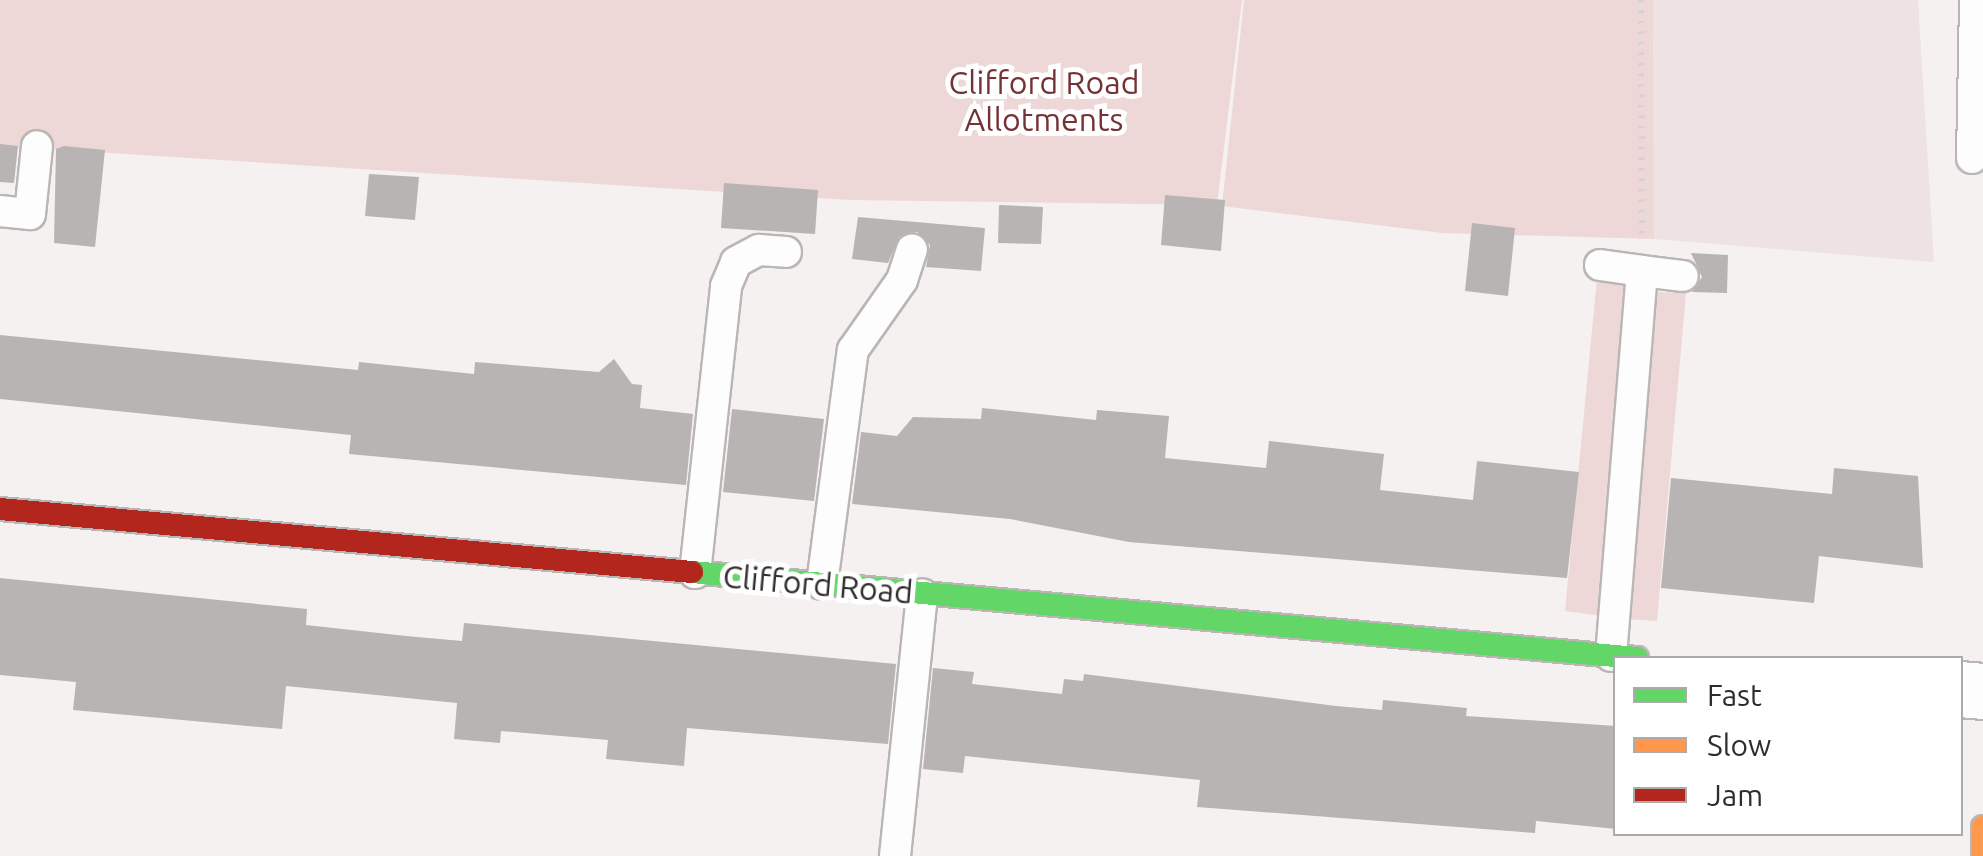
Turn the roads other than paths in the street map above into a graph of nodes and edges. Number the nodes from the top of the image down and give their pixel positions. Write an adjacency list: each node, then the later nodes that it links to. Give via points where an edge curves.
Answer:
1 (1975, 0): 3 (lane)
2 (37, 146): 4 (lane, via 30,214)
3 (1979, 162)
4 (0, 211)
5 (912, 250): 12 (lane, via 902,280 853,350)
6 (786, 252): 11 (lane, via 759,250 736,262 726,286)
7 (1600, 265): 8 (lane)
8 (1642, 271): 9 (lane); 15 (lane)
9 (1683, 276)
10 (0, 509): 11 (street, Clifford Road)
11 (695, 572): 12 (street, Clifford Road)
12 (822, 584): 13 (street, Clifford Road)
13 (922, 594): 14 (street, Clifford Road); 17 (lane)
14 (1613, 656)
15 (1624, 656)
16 (1983, 827): 18 (street)
17 (895, 856)
18 (1982, 856)

